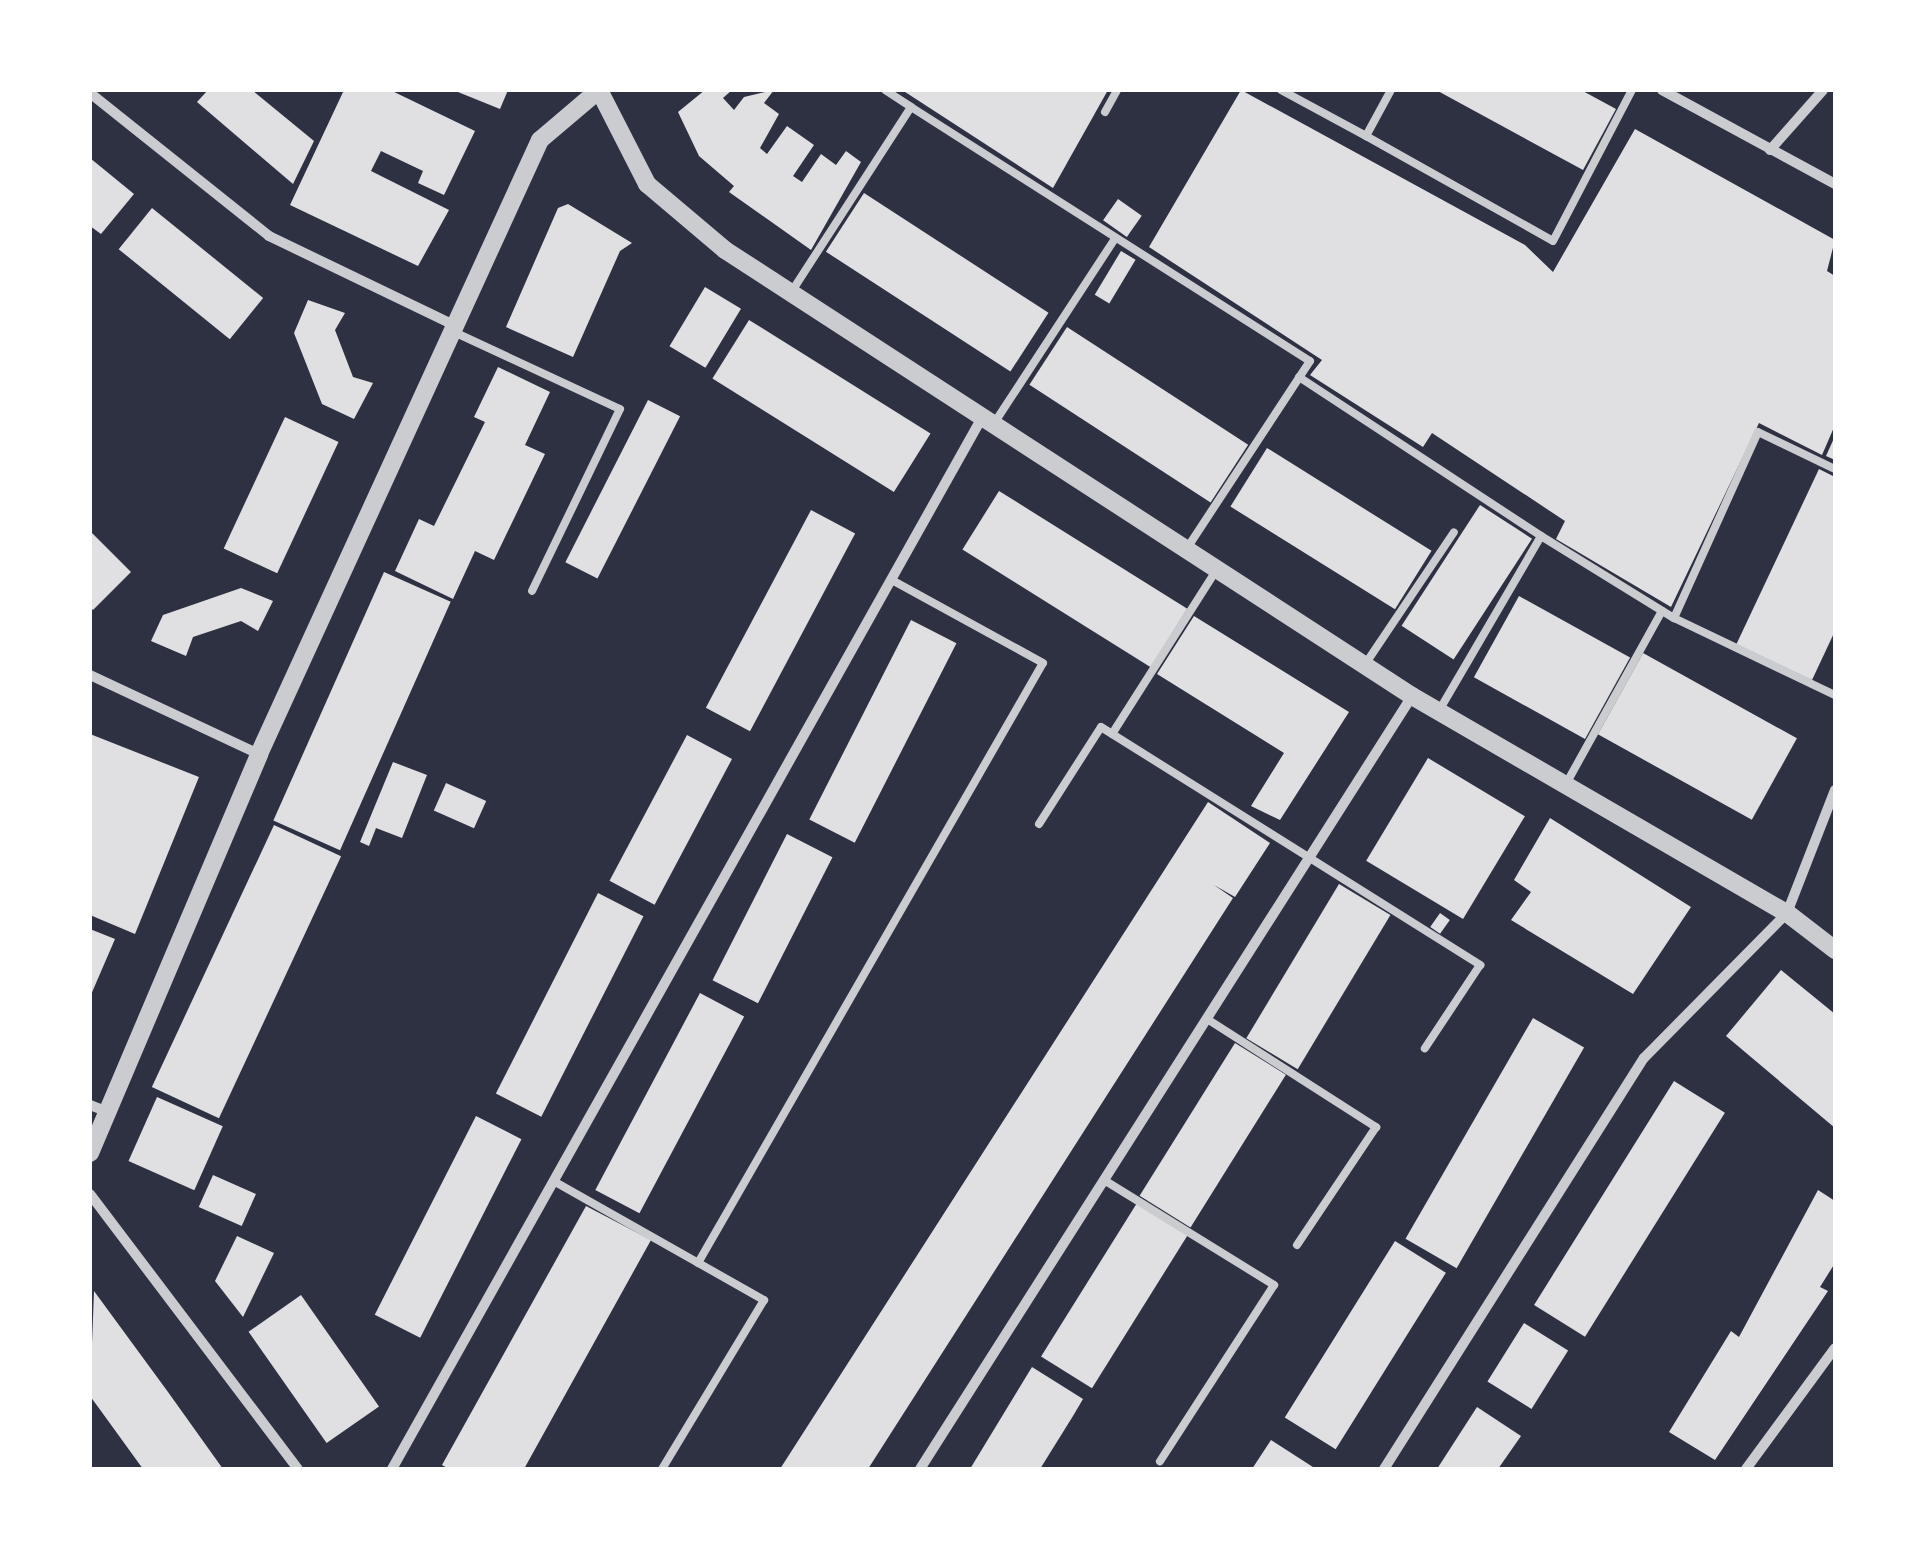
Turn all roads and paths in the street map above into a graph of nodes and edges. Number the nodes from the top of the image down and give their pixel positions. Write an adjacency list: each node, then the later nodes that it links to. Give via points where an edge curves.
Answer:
1 (598, 90): 16 (street, via 646,184); 17 (street, via 540,140)
2 (884, 90): 10 (lane)
3 (1117, 90): 11 (lane)
4 (1280, 90): 12 (lane)
5 (1391, 90): 12 (lane)
6 (1632, 90): 12 (lane, via 1553,241)
7 (1662, 90): 13 (street)
8 (1823, 90): 13 (street)
9 (90, 93): 17 (street, via 269,236)
10 (911, 107): 15 (lane); 16 (lane)
11 (1105, 112)
12 (1366, 136)
13 (1770, 150): 14 (street)
14 (1835, 184)
15 (1114, 240): 18 (lane, via 1310,361); 19 (lane)
16 (790, 294): 19 (street)
17 (455, 329): 26 (lane, via 620,409); 35 (street)
18 (1300, 377): 22 (lane); 23 (lane)
19 (986, 425): 23 (street); 25 (street)
20 (1835, 469): 28 (lane, via 1758,432)
21 (1454, 532): 29 (lane)
22 (1541, 536): 27 (lane); 33 (lane)
23 (1184, 552): 24 (street)
24 (1216, 571): 29 (street); 34 (lane)
25 (892, 580): 48 (street); 51 (lane, via 1043,663)
26 (532, 591)
27 (1662, 611): 28 (lane); 36 (lane)
28 (1674, 618): 31 (lane)
29 (1364, 666): 32 (street)
30 (90, 675): 35 (street)
31 (1835, 695)
32 (1412, 696): 33 (street); 39 (street)
33 (1438, 712): 36 (street)
34 (1112, 734): 38 (lane, via 1101,727); 39 (lane)
35 (259, 754): 45 (street)
36 (1564, 788): 40 (street)
37 (1835, 790): 40 (street)
38 (1039, 824)
39 (1308, 858): 42 (street); 43 (lane, via 1480,964)
40 (1787, 912): 41 (street); 58 (street, via 1644,1058)
41 (1835, 950)
42 (1206, 1020): 47 (street); 50 (lane, via 1376,1127)
43 (1426, 1048)
44 (90, 1105): 45 (street)
45 (108, 1112): 46 (street)
46 (90, 1153)
47 (1104, 1180): 53 (lane, via 1274,1285); 57 (street)
48 (557, 1183): 51 (lane); 55 (street)
49 (90, 1194): 54 (street)
50 (1297, 1245)
51 (698, 1263): 56 (lane, via 764,1300)
52 (1835, 1348): 59 (street)
53 (1160, 1461)
54 (298, 1469)
55 (392, 1469)
56 (662, 1469)
57 (920, 1469)
58 (1384, 1469)
59 (1746, 1469)

